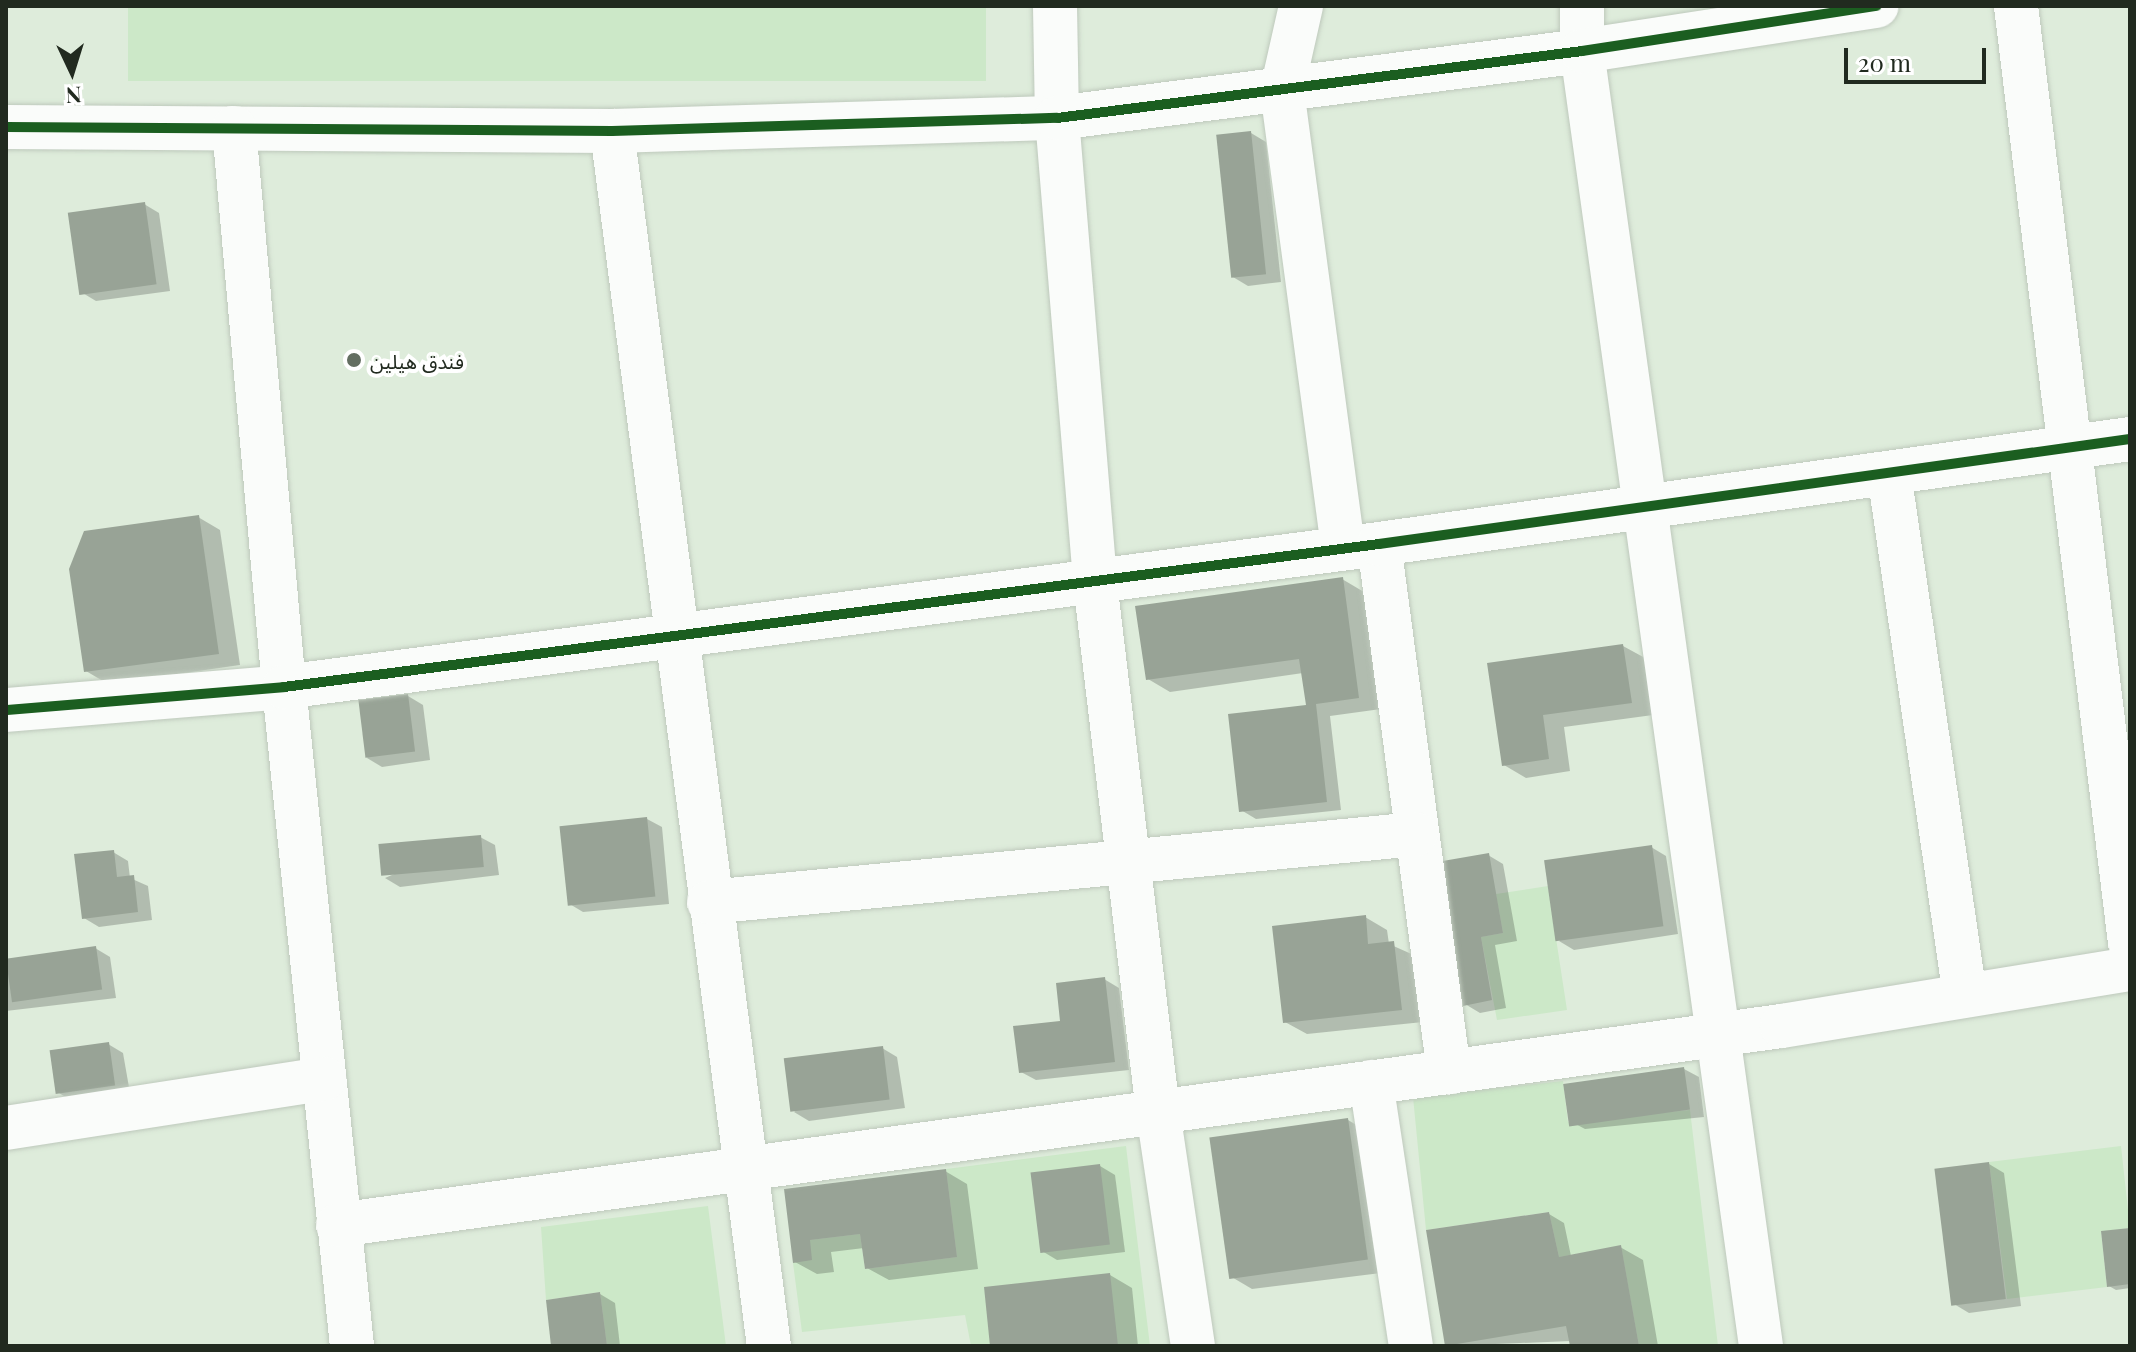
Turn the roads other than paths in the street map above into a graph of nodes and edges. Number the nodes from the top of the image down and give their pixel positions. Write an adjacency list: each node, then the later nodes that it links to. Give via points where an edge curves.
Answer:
1 (1055, 6): 8 (street)
2 (1301, 6): 7 (street)
3 (1582, 6): 6 (street)
4 (1877, 6): 6 (street)
5 (2016, 6): 13 (street)
6 (1582, 51): 7 (street); 15 (street)
7 (1282, 90): 8 (street); 16 (street)
8 (1057, 118): 11 (street); 17 (street)
9 (6, 127): 10 (street)
10 (234, 128): 11 (street); 19 (street)
11 (612, 131): 18 (street)
12 (2130, 439): 13 (street)
13 (2070, 446): 14 (street); 24 (street)
14 (1889, 473): 15 (street); 26 (street)
15 (1643, 508): 16 (street); 27 (street)
16 (1361, 546): 17 (street); 21 (street)
17 (1095, 582): 18 (street); 22 (street)
18 (674, 633): 19 (street); 23 (street)
19 (284, 687): 20 (street); 29 (street)
20 (6, 710)
21 (1416, 834): 22 (street); 28 (street)
22 (1130, 859): 23 (street); 31 (street)
23 (709, 902): 33 (street)
24 (2130, 943)
25 (2130, 969): 26 (street)
26 (1965, 996): 27 (street)
27 (1719, 1034): 28 (street); 39 (street)
28 (1449, 1072): 30 (street)
29 (324, 1079): 32 (street); 34 (street)
30 (1371, 1082): 31 (street); 38 (street)
31 (1158, 1112): 33 (street); 37 (street)
32 (6, 1128)
33 (744, 1166): 34 (street); 36 (street)
34 (338, 1225): 35 (street)
35 (352, 1346)
36 (769, 1346)
37 (1193, 1346)
38 (1411, 1346)
39 (1761, 1346)

